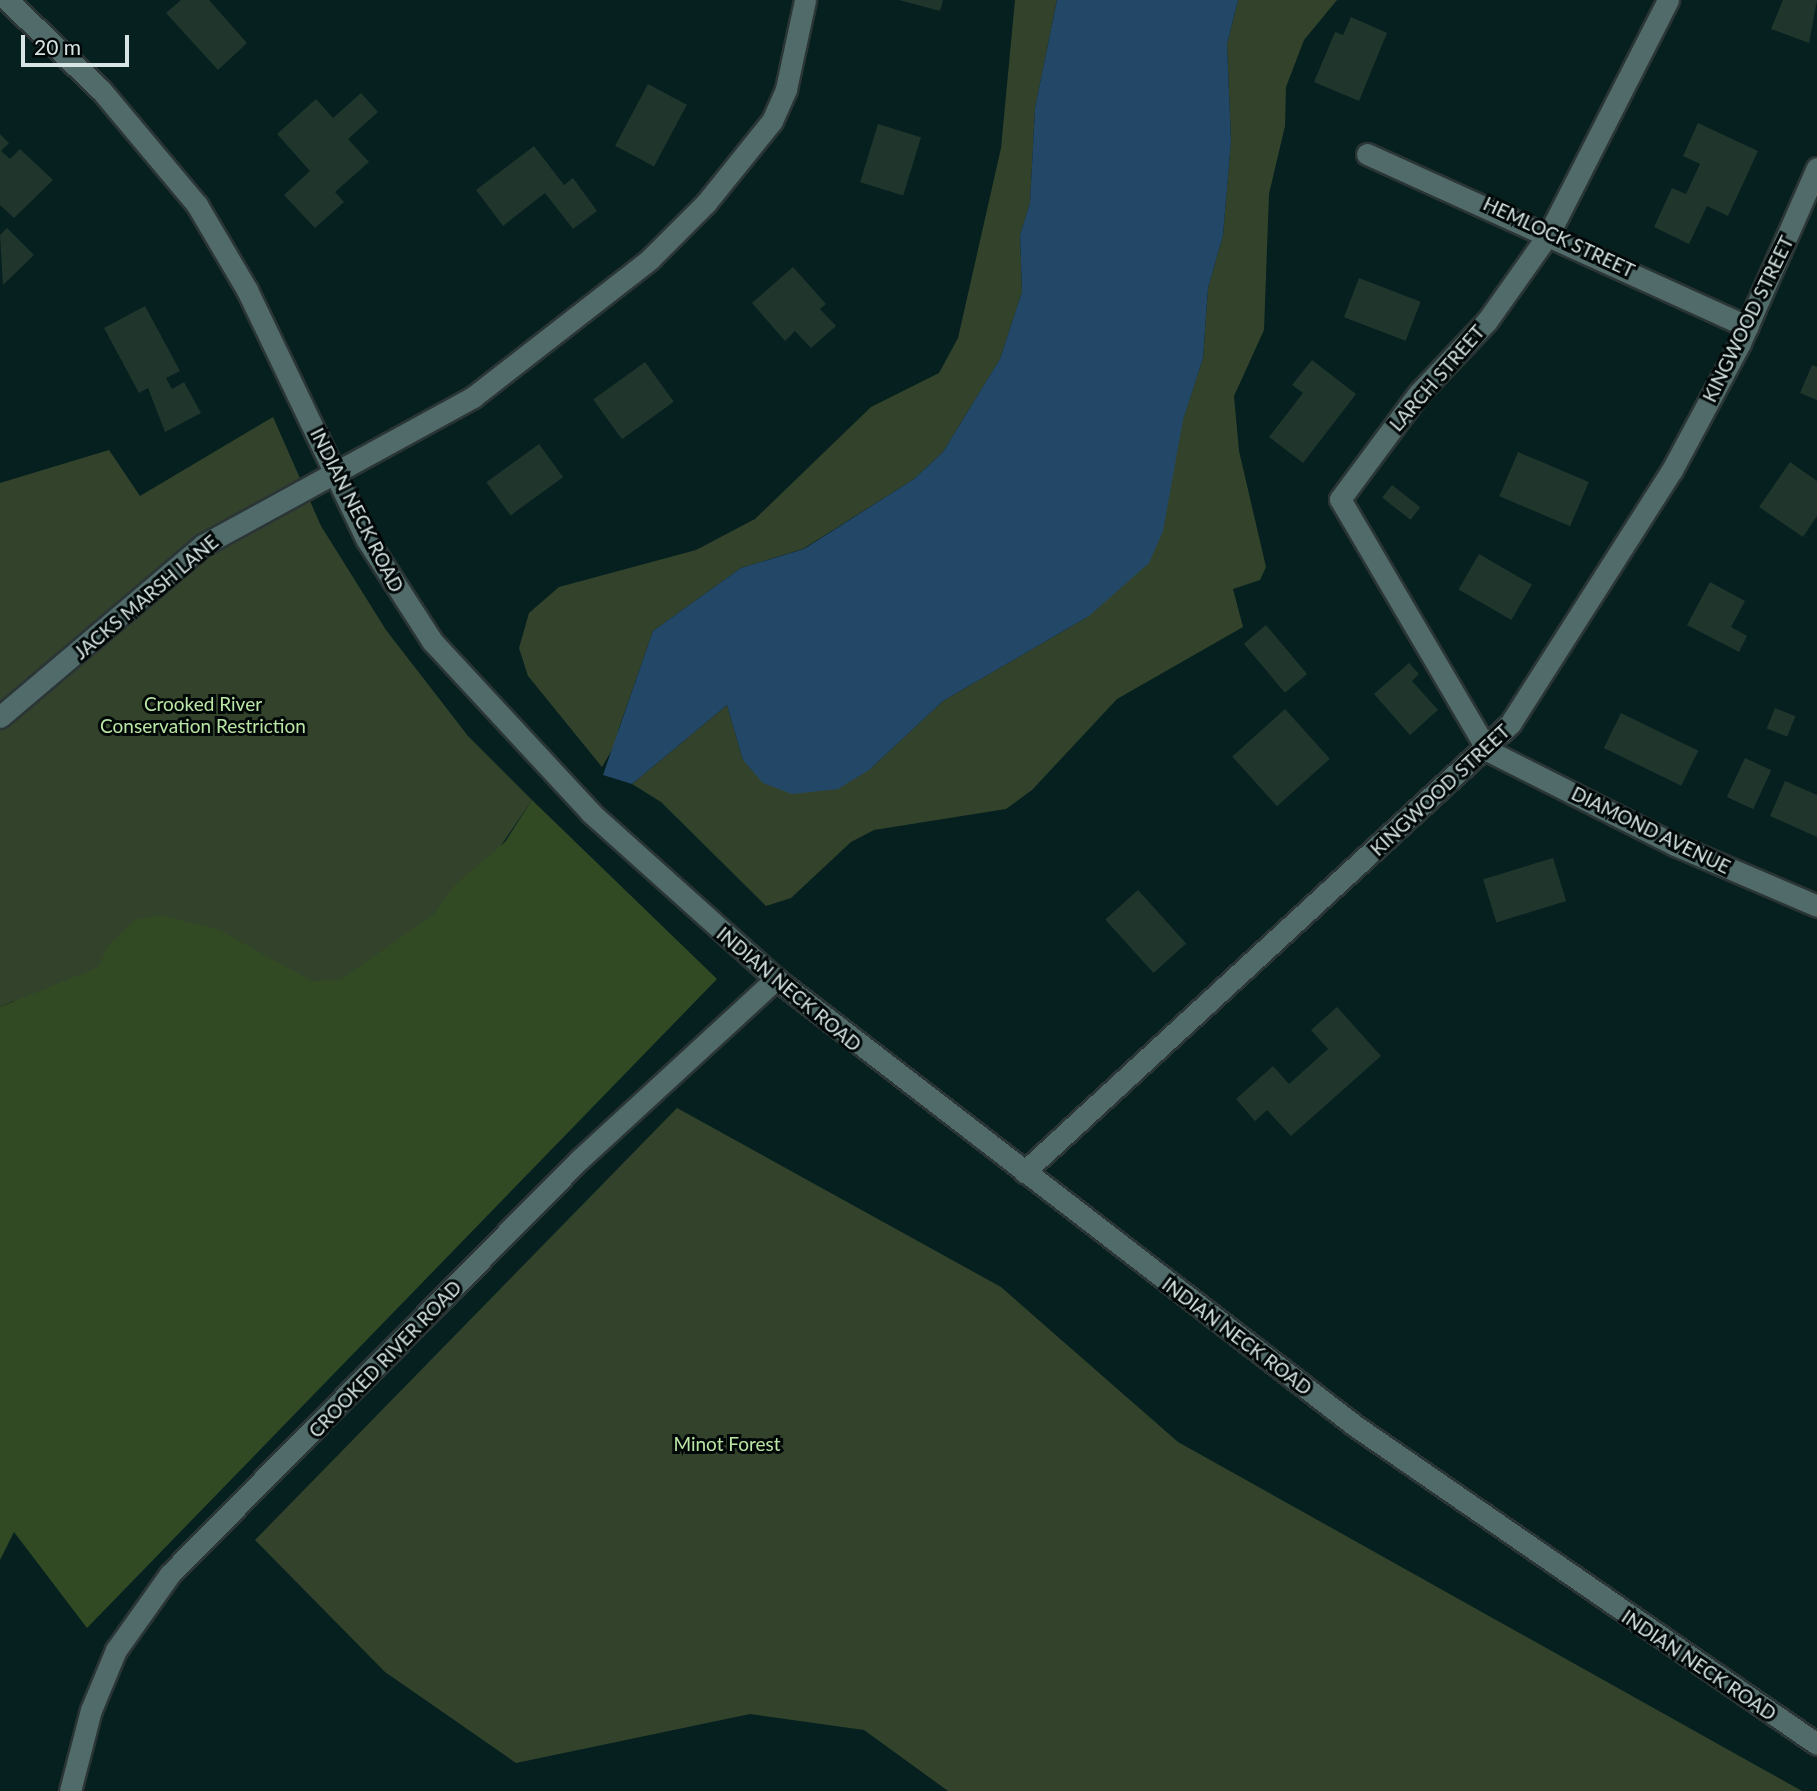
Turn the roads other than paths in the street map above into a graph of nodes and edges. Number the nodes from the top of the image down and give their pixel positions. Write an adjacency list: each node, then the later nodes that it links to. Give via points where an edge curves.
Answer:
1 (7, 0): 8 (street, INDIAN NECK ROAD, via 101,90 186,188 229,255)
2 (806, 0): 8 (street, JACKS MARSH LANE, via 782,103 747,155 683,226 500,378 416,431)
3 (1668, 0): 6 (street, LARCH STREET)
4 (1367, 154): 6 (street, HEMLOCK STREET)
5 (1817, 168): 7 (street, KINGWOOD STREET)
6 (1550, 232): 7 (street, HEMLOCK STREET); 10 (street, LARCH STREET, via 1487,321 1418,394 1340,499)
7 (1748, 327): 10 (street, KINGWOOD STREET, via 1639,524 1529,698)
8 (335, 468): 9 (street, JACKS MARSH LANE, via 195,551); 12 (street, INDIAN NECK ROAD, via 387,576 454,668 637,858)
9 (0, 717)
10 (1487, 750): 11 (street, DIAMOND AVENUE); 13 (street, KINGWOOD STREET)
11 (1817, 906)
12 (776, 979): 13 (street, INDIAN NECK ROAD); 15 (street, CROOKED RIVER ROAD, via 579,1160 170,1574 116,1650 91,1710)
13 (1024, 1172): 14 (street, INDIAN NECK ROAD, via 1354,1425)
14 (1817, 1744)
15 (71, 1791)

